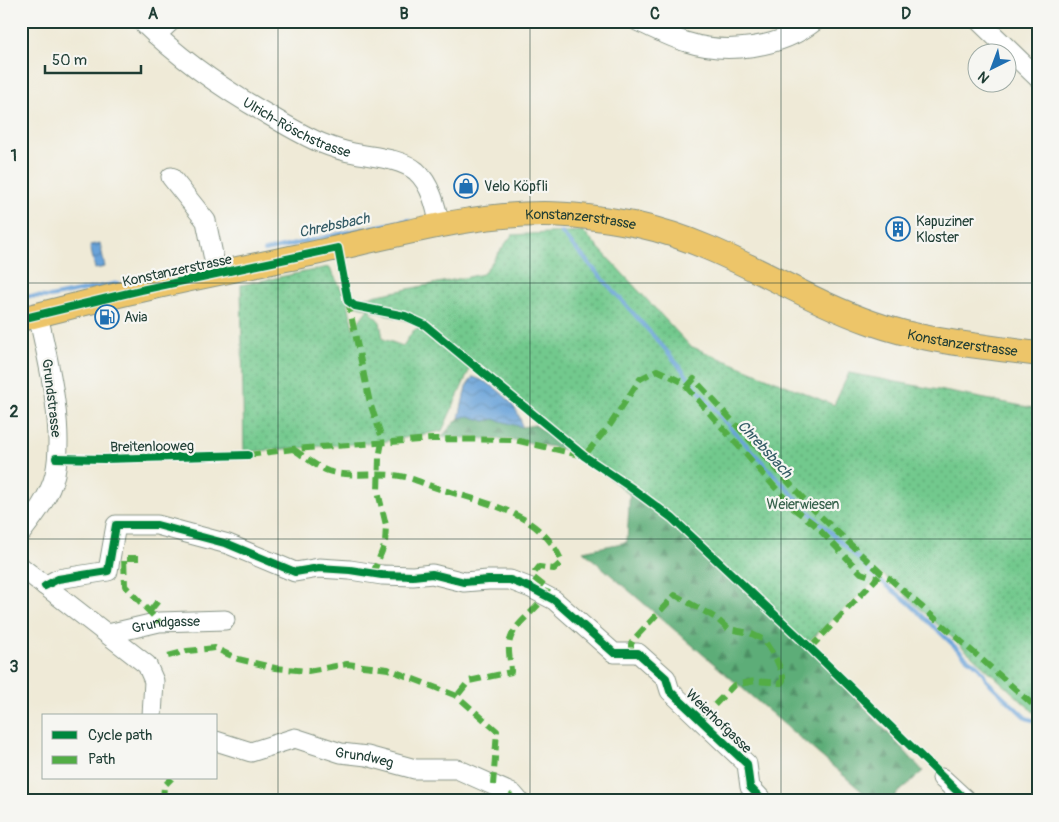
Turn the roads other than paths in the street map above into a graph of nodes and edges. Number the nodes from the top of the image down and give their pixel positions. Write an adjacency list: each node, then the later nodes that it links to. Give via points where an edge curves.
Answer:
1 (141, 21): 6 (street, Ulrich-Röschstrasse)
2 (171, 21): 6 (street)
3 (637, 21): 4 (street, via 688,43 737,48 783,38)
4 (815, 21)
5 (979, 21): 7 (street)
6 (156, 35): 9 (street, Ulrich-Röschstrasse, via 186,61 244,101 308,137 341,150 410,167 427,186)
7 (1038, 78)
8 (171, 176): 10 (street, via 206,221)
9 (440, 226): 10 (main road, Konstanzerstrasse); 12 (main road, Konstanzerstrasse, via 501,216 544,214 642,226 710,249 885,328 943,341)
10 (217, 274): 11 (main road, Konstanzerstrasse)
11 (29, 317): 13 (street, Grundstrasse, via 50,367 58,438 55,474 42,505)
12 (1038, 354)
13 (21, 533)
14 (21, 567): 15 (street)
15 (45, 586): 17 (street); 22 (street, Weierhofgasse, via 58,579 108,571 116,525 157,525 228,544 295,572 319,568 382,575 432,574 464,582 510,580 554,600 614,653 638,653 666,678 670,691 747,764 750,787)
16 (225, 620): 17 (street, Grundgasse, via 158,622)
17 (108, 634): 18 (street, via 150,670 154,681)
18 (152, 714)
19 (218, 742): 21 (street, Grundweg, via 251,752 294,738 341,753 367,756 415,769 457,769)
20 (942, 778): 23 (street)
21 (516, 797)
22 (763, 801)
23 (967, 801)

